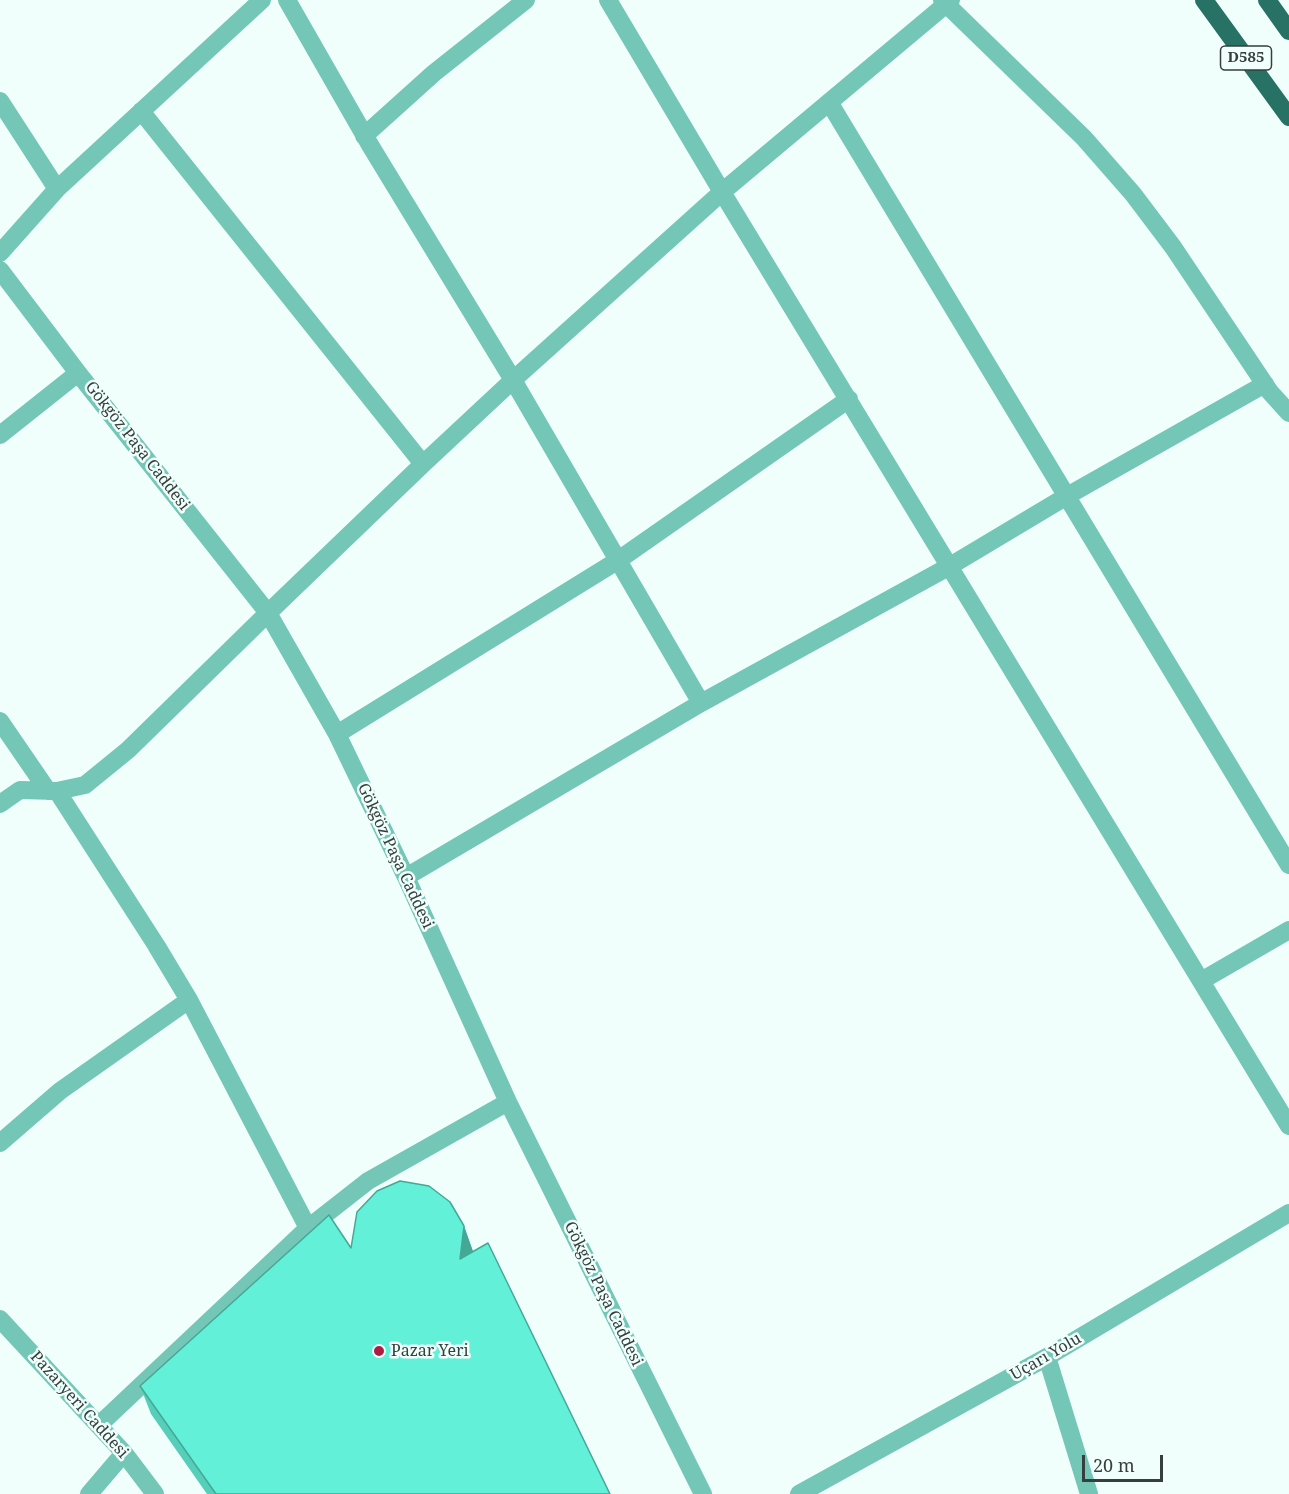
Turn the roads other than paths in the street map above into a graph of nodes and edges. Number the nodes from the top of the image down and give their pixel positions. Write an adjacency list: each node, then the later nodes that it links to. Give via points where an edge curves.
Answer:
1 (262, 0): 11 (street)
2 (287, 0): 13 (street)
3 (526, 0): 13 (street, via 434,73)
4 (608, 0): 15 (street)
5 (1204, 0): 12 (highway, D585)
6 (1267, 0): 8 (highway, D585)
7 (946, 1): 10 (street); 20 (street, via 1084,138 1133,194)
8 (1289, 31)
9 (0, 101): 14 (street)
10 (829, 102): 15 (street); 25 (street)
11 (141, 111): 14 (street); 24 (street)
12 (1289, 117)
13 (364, 136): 19 (street)
14 (57, 189): 16 (street)
15 (722, 192): 19 (street); 21 (street)
16 (0, 253)
17 (0, 270): 18 (street, Gökgöz Paşa Caddesi)
18 (78, 373): 23 (street); 28 (street, Gökgöz Paşa Caddesi)
19 (513, 380): 24 (street); 26 (street)
20 (1265, 384): 22 (street); 25 (street)
21 (849, 399): 26 (street); 27 (street)
22 (1289, 413)
23 (0, 435)
24 (423, 464): 28 (street)
25 (1067, 496): 27 (street); 34 (street)
26 (617, 561): 29 (street); 31 (street)
27 (950, 566): 29 (street); 37 (street)
28 (268, 613): 31 (street, Gökgöz Paşa Caddesi); 32 (street, via 128,750 85,785)
29 (701, 703): 35 (street)
30 (0, 722): 32 (street)
31 (338, 734): 35 (street, Gökgöz Paşa Caddesi)
32 (52, 791): 33 (street, via 20,790); 38 (street)
33 (0, 804)
34 (1289, 865)
35 (406, 877): 39 (street, Gökgöz Paşa Caddesi)
36 (1289, 930): 37 (street)
37 (1201, 981): 40 (street)
38 (189, 1000): 41 (street, via 60,1091); 43 (street)
39 (508, 1102): 43 (street, via 368,1181); 50 (street, Gökgöz Paşa Caddesi)
40 (1289, 1126)
41 (0, 1143)
42 (1289, 1213): 45 (street, Uçarı Yolu)
43 (308, 1228): 46 (street)
44 (0, 1319): 46 (street, Pazaryeri Caddesi)
45 (1047, 1357): 51 (street, Uçarı Yolu); 52 (street)
46 (99, 1425): 47 (street, Pazaryeri Caddesi)
47 (124, 1453): 48 (street); 49 (street, Pazaryeri Caddesi)
48 (89, 1494)
49 (154, 1494)
50 (703, 1494)
51 (799, 1494)
52 (1089, 1494)

